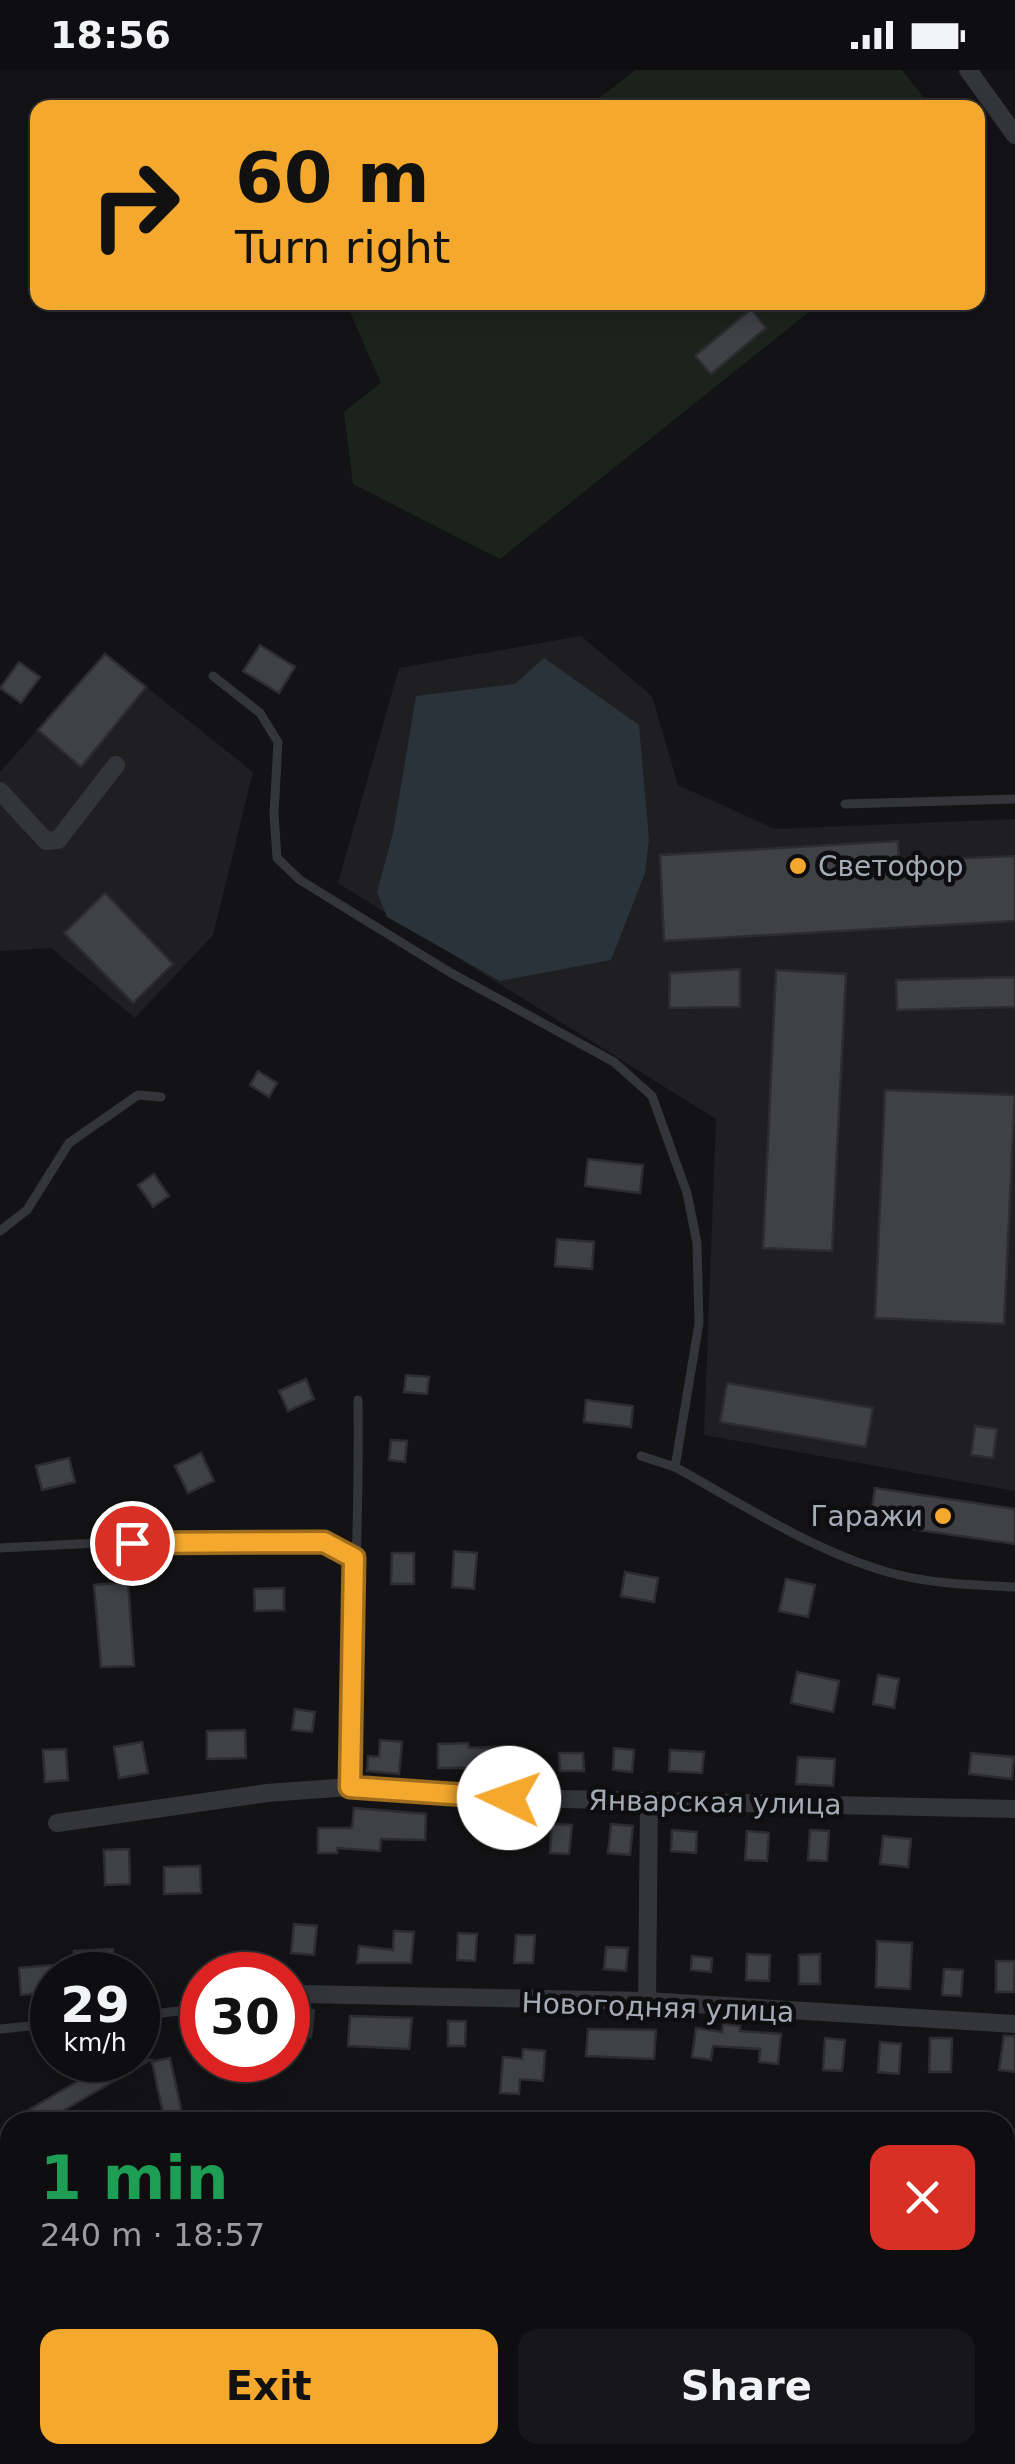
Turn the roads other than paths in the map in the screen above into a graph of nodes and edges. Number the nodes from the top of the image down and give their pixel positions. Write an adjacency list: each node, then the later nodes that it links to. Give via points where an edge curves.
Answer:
1 (968, 70): 2 (street)
2 (1015, 135)
3 (213, 676): 12 (lane, via 260,713 278,742 277,858 300,880 451,973 614,1062 652,1096 687,1193 697,1243 700,1323)
4 (116, 766): 5 (street, via 58,840 46,841)
5 (0, 791)
6 (1015, 799): 7 (lane)
7 (845, 804)
8 (161, 1097): 9 (lane, via 138,1095 69,1143 27,1210)
9 (0, 1231)
10 (358, 1400): 14 (lane)
11 (641, 1456): 12 (lane)
12 (675, 1467): 15 (lane, via 813,1544 891,1573)
13 (0, 1548): 14 (lane, via 324,1542)
14 (354, 1558): 16 (lane)
15 (1015, 1587)
16 (350, 1787): 17 (street, Январская улица); 19 (street, Январская улица)
17 (649, 1802): 18 (street, Январская улица); 21 (street)
18 (1015, 1809)
19 (57, 1823)
20 (310, 1995): 21 (street, Новогодняя улица)
21 (647, 2001): 22 (street, Новогодняя улица)
22 (1015, 2024)
23 (30, 2026): 24 (lane)
24 (0, 2029)

